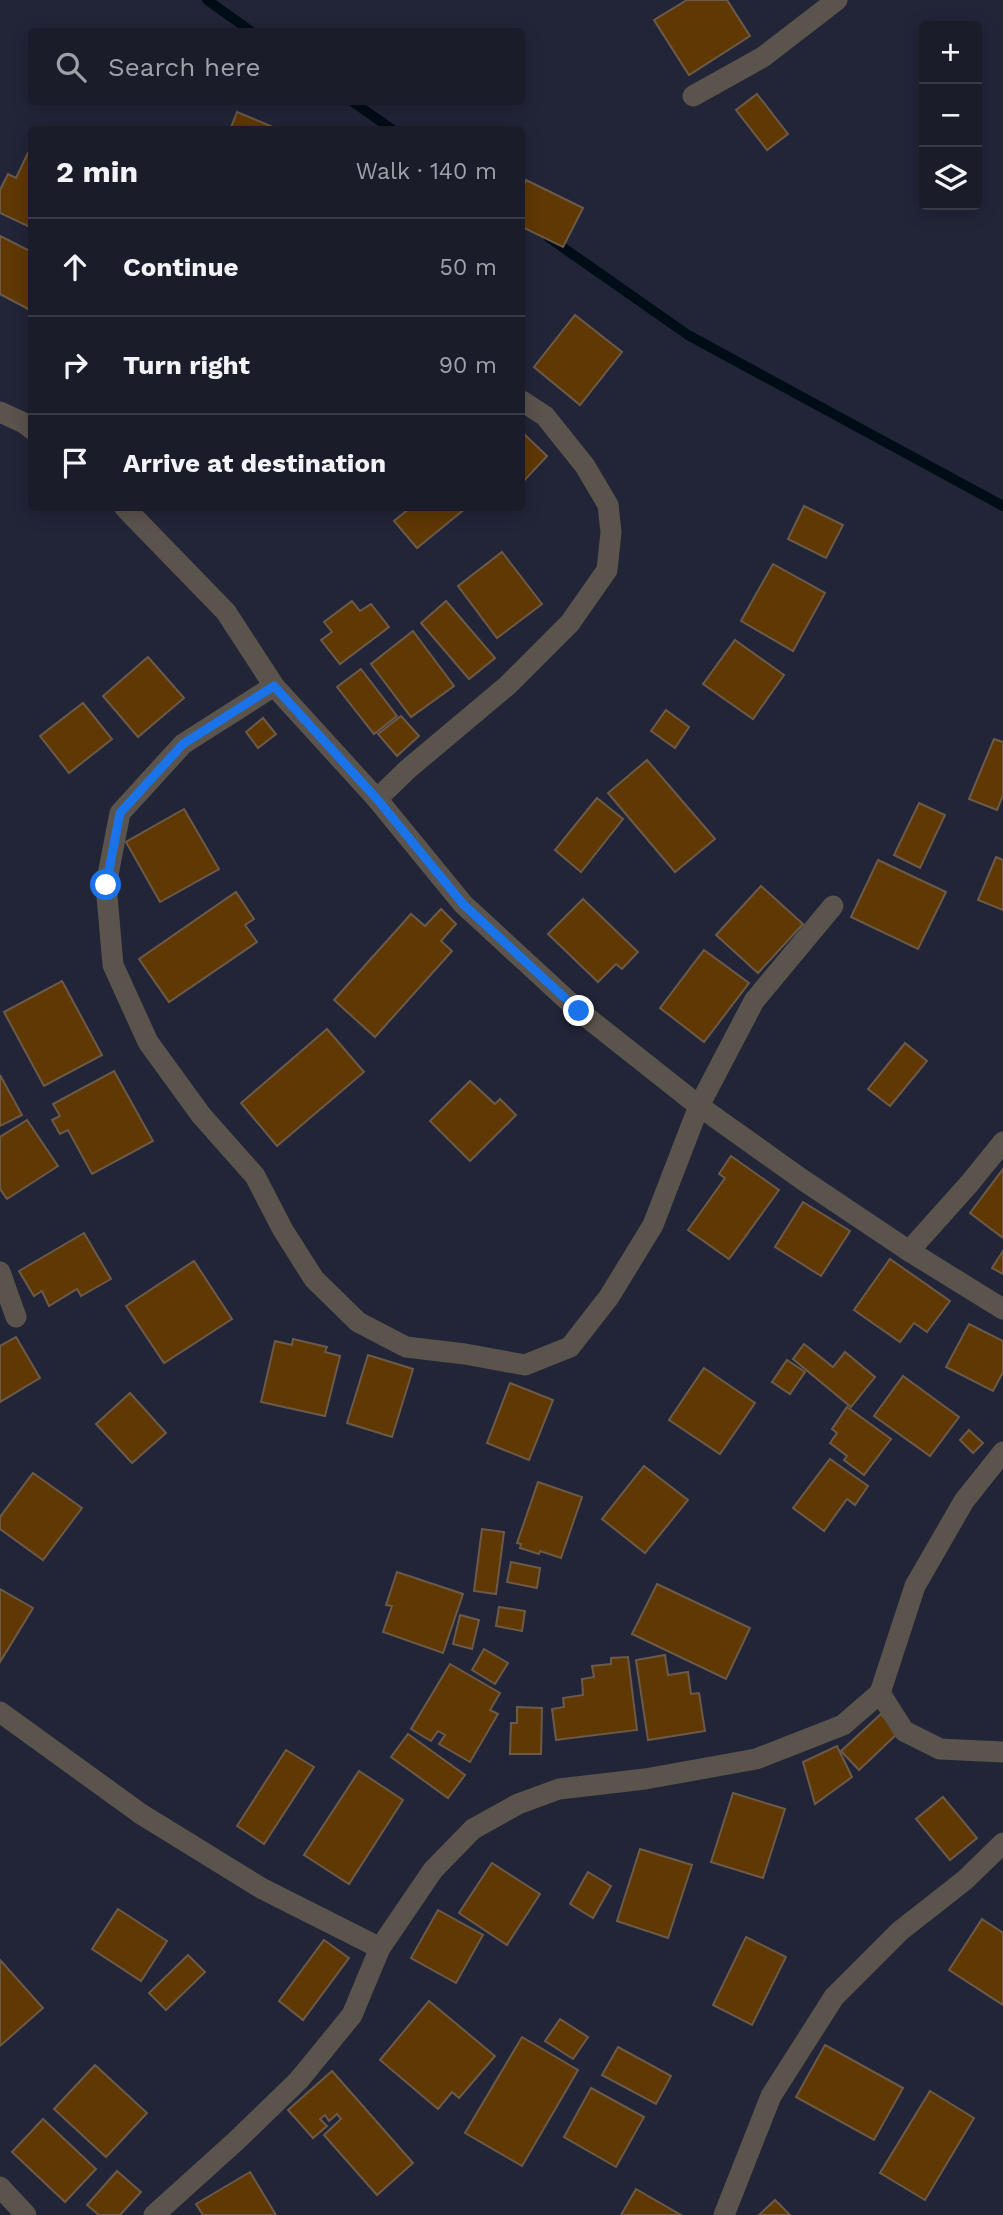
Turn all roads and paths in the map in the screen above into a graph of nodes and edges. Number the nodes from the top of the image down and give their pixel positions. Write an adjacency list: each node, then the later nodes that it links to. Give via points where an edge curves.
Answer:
1 (837, 0): 2 (street, via 763,57)
2 (693, 96)
3 (525, 403): 8 (street, via 545,416 585,466 608,505 607,570 570,623 508,685)
4 (0, 412): 5 (street)
5 (28, 426)
6 (128, 511): 7 (street, via 226,612)
7 (274, 686): 8 (street); 10 (street, via 183,744 120,813 106,885 113,965 148,1042 201,1115 255,1176 314,1279 358,1322 405,1347 525,1365 570,1347 609,1297 653,1225)
8 (377, 799): 10 (street, via 463,904 579,1011)
9 (833, 906): 10 (street, via 754,1001)
10 (699, 1106): 12 (street)
11 (1003, 1142): 12 (street)
12 (909, 1251): 14 (street)
13 (0, 1272): 15 (street)
14 (1003, 1309)
15 (16, 1317)
16 (1003, 1452): 17 (street, via 964,1501 915,1586)
17 (880, 1693): 19 (street, via 904,1731 940,1749); 21 (street, via 844,1725 756,1759 559,1789 518,1804 473,1829 433,1870)
18 (0, 1712): 21 (street, via 141,1814 261,1888)
19 (1003, 1752)
20 (1003, 1843): 25 (street, via 900,1931 834,1997 771,2096)
21 (380, 1948): 24 (street, via 352,2015 299,2080)
22 (0, 2187): 23 (street)
23 (26, 2215)
24 (154, 2215)
25 (724, 2215)

